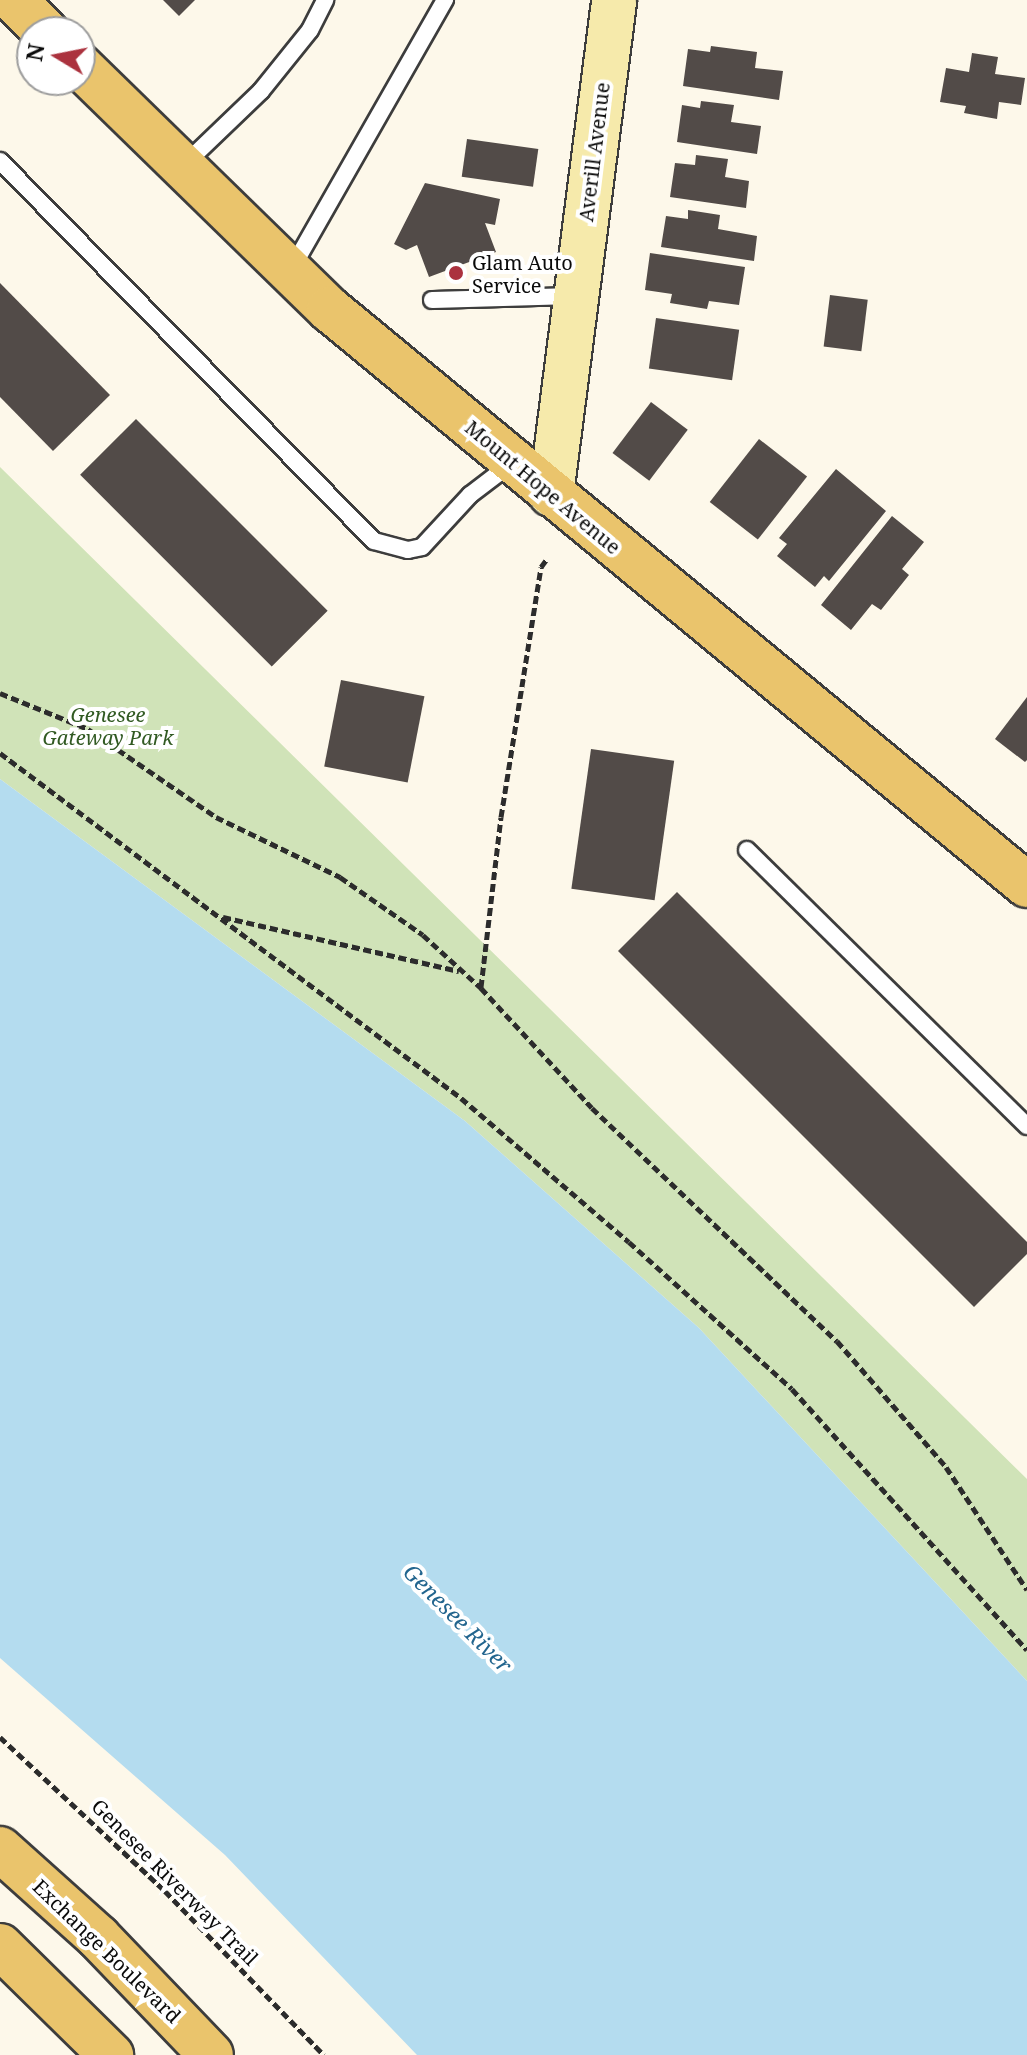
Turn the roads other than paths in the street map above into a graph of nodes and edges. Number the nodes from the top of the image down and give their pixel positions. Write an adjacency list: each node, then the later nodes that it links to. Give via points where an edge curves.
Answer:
1 (14, 0): 5 (main road)
2 (325, 0): 8 (lane, via 310,30 261,91)
3 (445, 0): 9 (lane)
4 (614, 0): 10 (street, Averill Avenue)
5 (30, 16)
6 (96, 82): 8 (main road, Mount Hope Avenue)
7 (0, 161): 12 (lane, via 374,541 408,550 422,547 470,495)
8 (181, 168): 9 (main road, Mount Hope Avenue)
9 (289, 273): 12 (main road, Mount Hope Avenue)
10 (576, 296): 11 (lane); 13 (street, Averill Avenue)
11 (432, 300)
12 (513, 463): 13 (main road, Mount Hope Avenue)
13 (551, 494): 15 (main road, Mount Hope Avenue)
14 (747, 850): 16 (lane)
15 (1027, 885)
16 (1027, 1126)
17 (0, 1849): 20 (main road, Exchange Boulevard, via 98,1937)
18 (0, 1946): 19 (main road)
19 (111, 2055)
20 (211, 2055)

